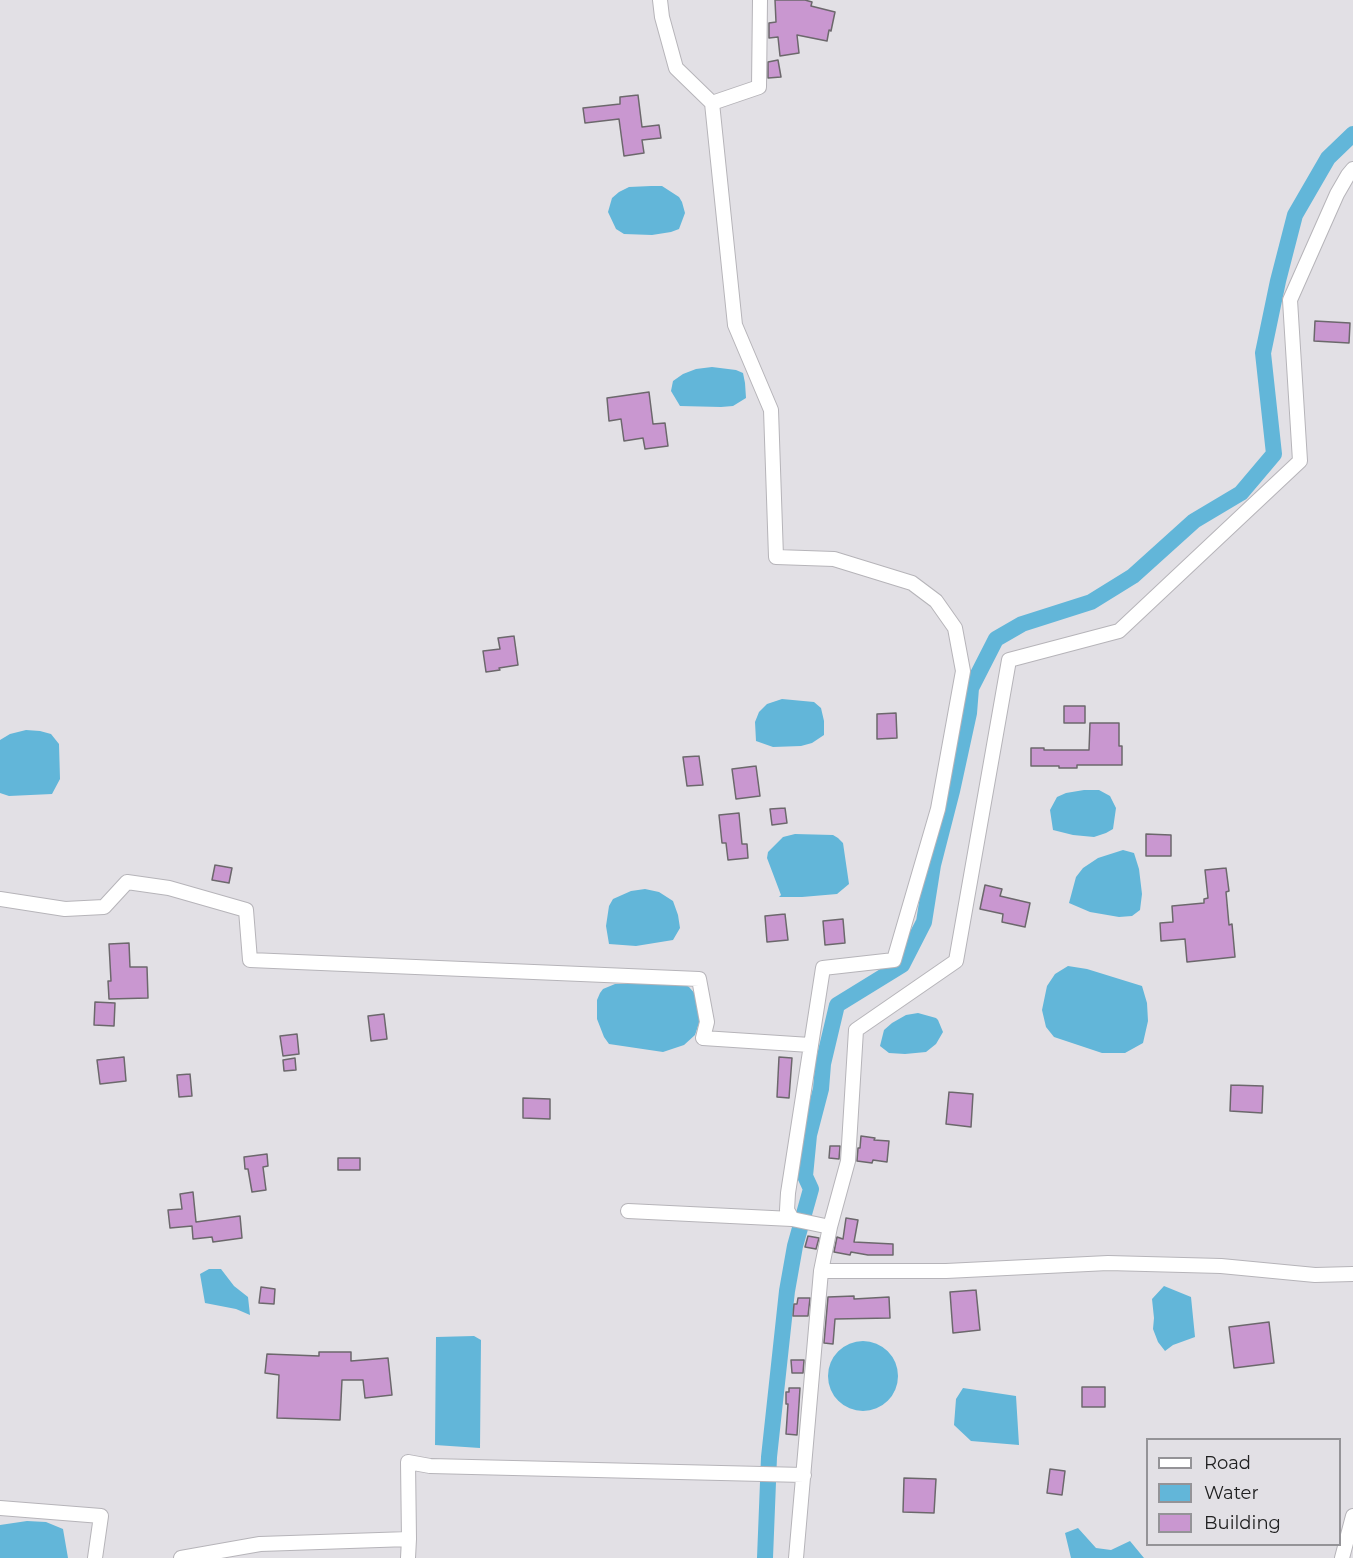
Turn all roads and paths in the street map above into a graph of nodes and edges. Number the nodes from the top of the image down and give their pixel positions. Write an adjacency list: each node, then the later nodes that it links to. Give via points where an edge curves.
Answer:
1 (660, 0): 3 (street, via 676,68)
2 (760, 0): 3 (street, via 759,87)
3 (712, 103): 6 (street, via 735,325 771,410 776,557 834,559 912,583 936,601 955,628 963,671 938,809 894,960 823,968)
4 (1353, 169): 9 (street, via 1337,194 1290,300 1300,461 1119,631 1009,660 956,962 856,1030 848,1161)
5 (0, 899): 6 (street, via 65,909 104,908 127,882 169,888 246,910 250,960 699,979 707,1022 703,1038)
6 (810, 1045): 8 (street, via 788,1193 787,1210)
7 (628, 1210): 8 (street)
8 (792, 1219): 9 (street)
9 (828, 1226): 10 (street)
10 (820, 1271): 11 (street, via 946,1271 1108,1263); 12 (street)
11 (1353, 1274)
12 (804, 1475): 15 (street, via 430,1466 408,1462); 19 (street)
13 (0, 1508): 16 (street, via 101,1516)
14 (1353, 1516): 20 (street)
15 (409, 1539): 17 (street, via 260,1544); 18 (street)
16 (96, 1558)
17 (181, 1558)
18 (408, 1558)
19 (796, 1558)
20 (1342, 1558)

